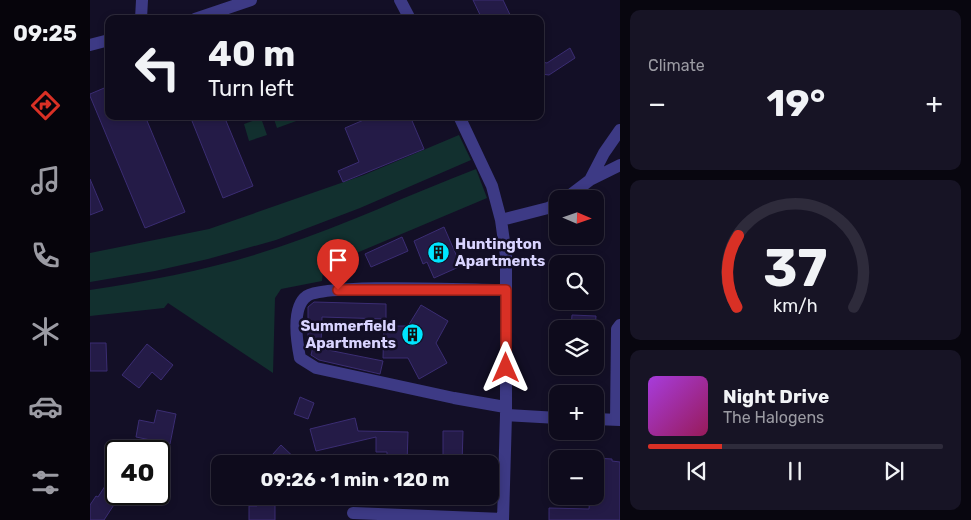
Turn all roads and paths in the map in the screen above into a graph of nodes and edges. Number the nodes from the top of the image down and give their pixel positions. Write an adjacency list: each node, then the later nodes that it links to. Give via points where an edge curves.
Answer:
1 (142, 0): 4 (street)
2 (251, 0): 5 (street)
3 (400, 0): 6 (street)
4 (141, 15)
5 (207, 15)
6 (408, 15)
7 (105, 41): 8 (street)
8 (90, 45)
9 (461, 120): 15 (street, via 492,186)
10 (620, 130): 12 (street)
11 (620, 165): 12 (street)
12 (590, 180): 13 (street)
13 (577, 190)
14 (549, 208): 15 (street)
15 (501, 220): 16 (street)
16 (506, 290): 18 (street); 18 (street, via 320,292 306,296 298,309 296,337 300,358 316,368)
17 (620, 325): 21 (street, via 617,329)
18 (506, 411): 19 (street); 23 (street)
19 (549, 417)
20 (604, 419): 21 (street)
21 (618, 420)
22 (353, 513): 23 (street)
23 (503, 519)

